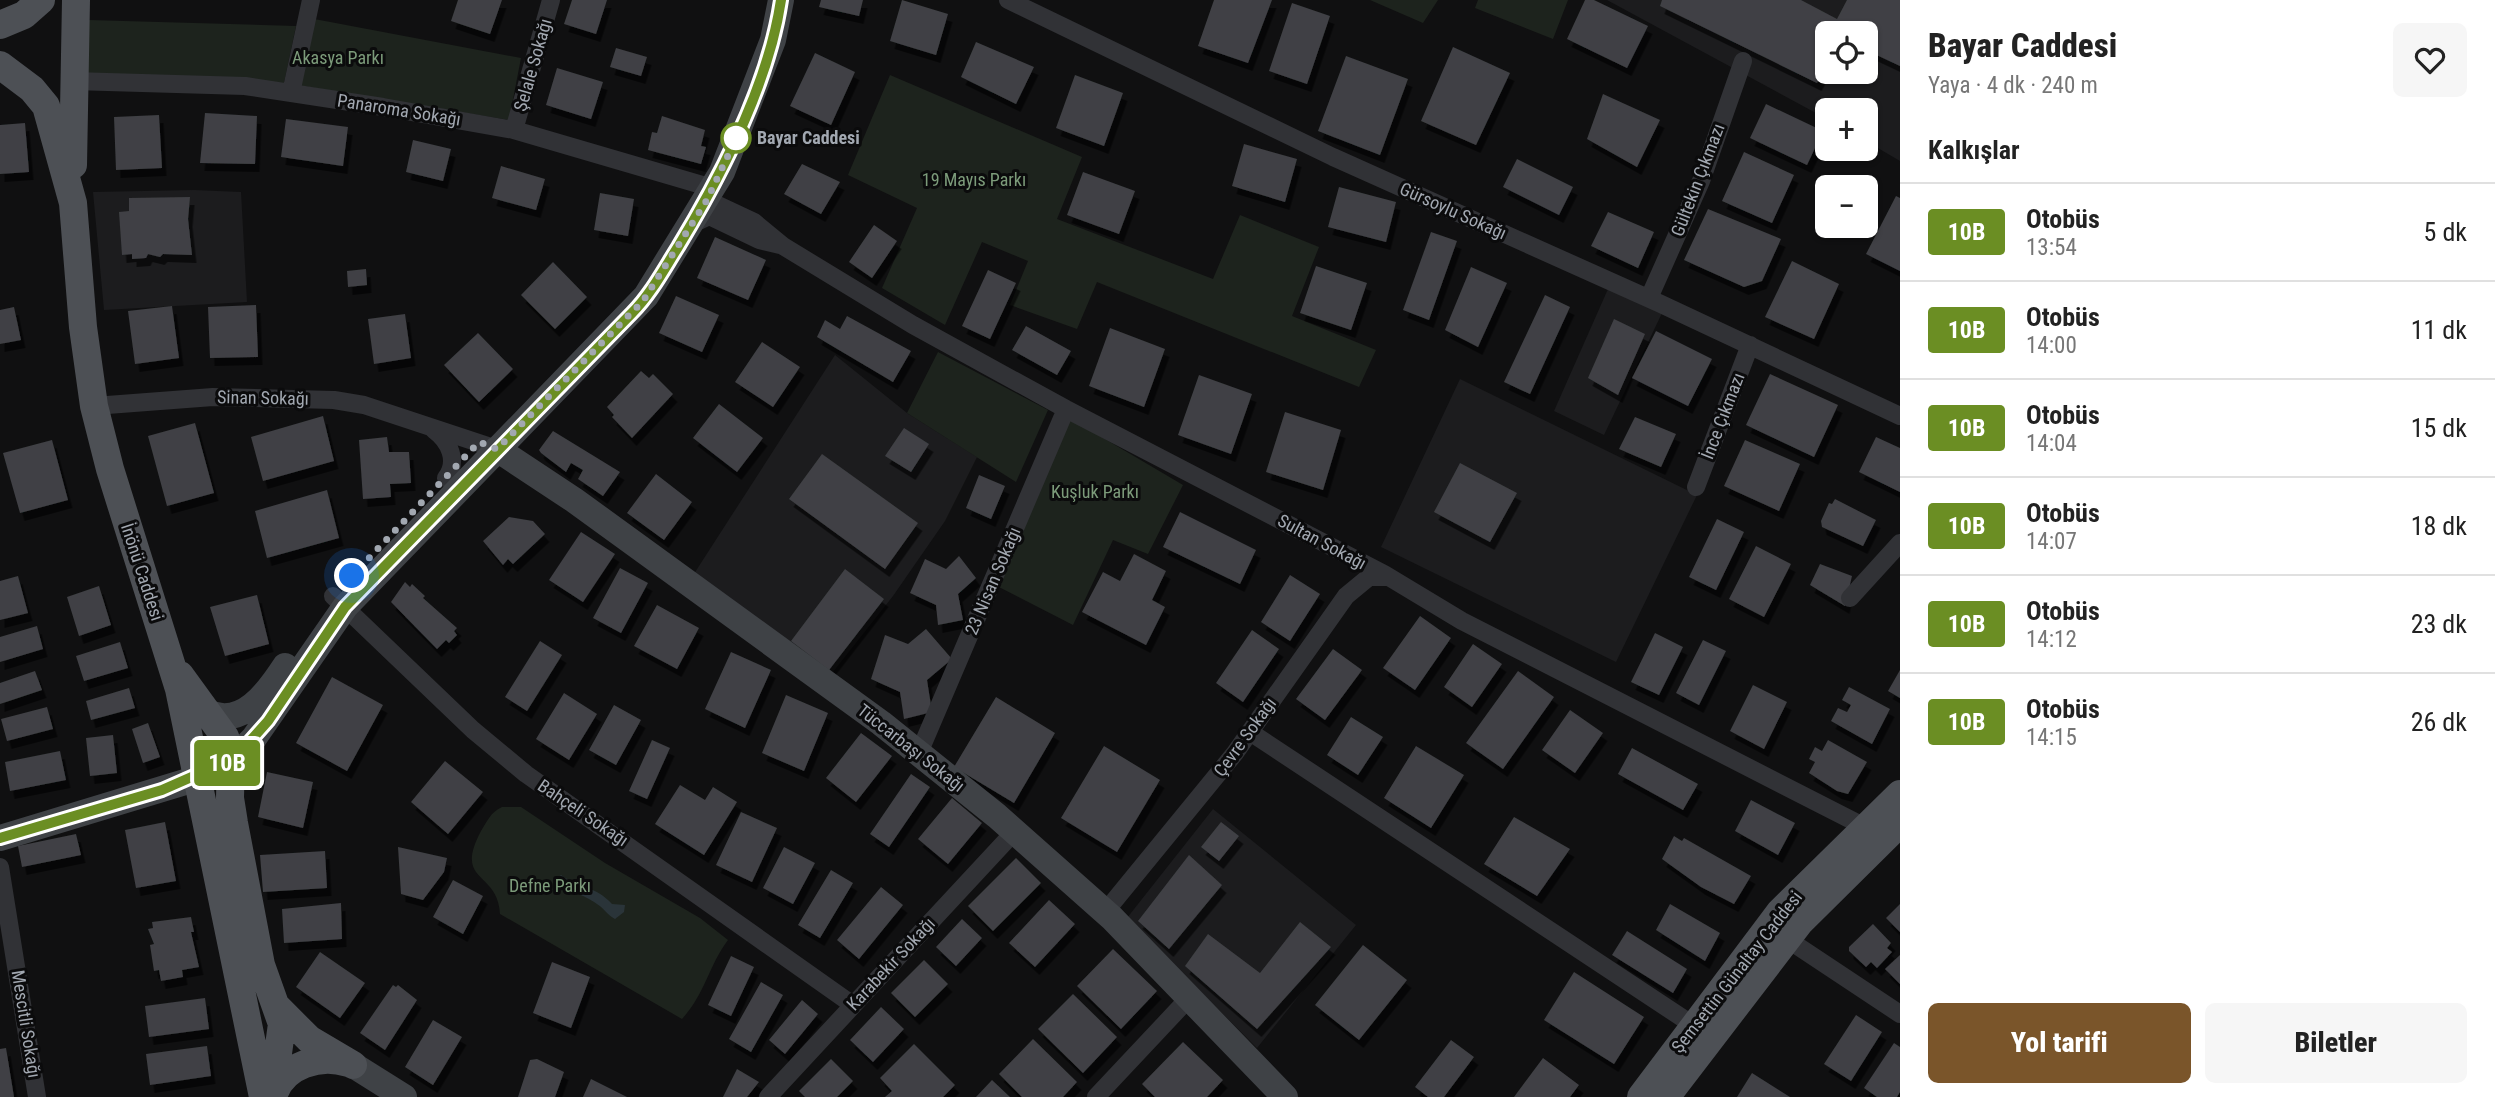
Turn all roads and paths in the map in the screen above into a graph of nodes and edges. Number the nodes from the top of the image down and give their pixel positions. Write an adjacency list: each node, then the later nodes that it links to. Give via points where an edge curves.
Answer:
1 (41, 0): 7 (main road, via 24,15)
2 (76, 0): 11 (main road)
3 (311, 0): 12 (street)
4 (551, 0): 13 (street, Şelale Sokağı)
5 (779, 0): 14 (main road)
6 (1008, 0): 18 (street, Gürsoylu Sokağı, via 1333,157)
7 (0, 26)
8 (0, 54): 11 (main road, via 49,77)
9 (1743, 61): 18 (street, Gültekin Çıkmazı, via 1701,181)
10 (0, 65): 15 (main road, İnönü Caddesi, via 44,102)
11 (73, 81): 12 (street, Panaroma Sokağı, via 245,86); 15 (main road)
12 (290, 93): 13 (street, Panaroma Sokağı)
13 (514, 130): 14 (street, Panaroma Sokağı)
14 (705, 192): 16 (main road); 17 (street, Sultan Sokağı, via 759,225); 24 (main road, via 636,286)
15 (73, 203): 20 (main road, İnönü Caddesi)
16 (692, 224): 17 (street, Sultan Sokağı, via 712,217 759,240); 24 (main road, via 636,309)
17 (783, 246): 21 (street, Sultan Sokağı, via 913,325)
18 (1649, 298): 19 (street, Gürsoylu Sokağı)
19 (1750, 345): 22 (street, Gürsoylu Sokağı); 26 (street, İnce Çıkmazı)
20 (94, 406): 23 (street, Sinan Sokağı, via 213,397 313,398 364,405); 33 (main road, İnönü Caddesi)
21 (1066, 409): 28 (street, Sultan Sokağı); 36 (street, 23 Nisan Sokağı)
22 (1900, 416)
23 (428, 426): 24 (street, Sinan Sokağı); 25 (street, via 447,444 452,463)
24 (488, 446): 25 (main road); 32 (main road); 36 (main road, Tüccarbaşı Sokağı, via 574,500)
25 (446, 478): 32 (main road)
26 (1696, 487)
27 (1900, 543): 31 (street)
28 (1344, 554): 29 (street, Sultan Sokağı); 30 (street, via 1352,575)
29 (1389, 577): 30 (street, Çevre Sokağı, via 1369,577); 41 (street, Sultan Sokağı, via 1462,621)
30 (1346, 596): 35 (street, Çevre Sokağı)
31 (1850, 598)
32 (339, 601): 34 (main road, via 254,704 234,716); 37 (main road, via 268,721); 49 (street, Bahçeli Sokağı, via 473,730 526,774)
33 (169, 654): 34 (main road, via 183,682); 38 (main road, İnönü Caddesi)
34 (207, 712): 37 (main road, via 227,741)
35 (1250, 732): 45 (street, Çevre Sokağı); 51 (street)
36 (919, 754): 42 (main road, Tüccarbaşı Sokağı)
37 (232, 760): 38 (main road); 48 (main road, via 232,810 261,965)
38 (197, 776): 43 (main road); 54 (main road, İnönü Caddesi)
39 (1900, 794): 41 (main road, Şemsettin Günaltay Caddesi)
40 (1900, 823): 46 (main road, Şemsettin Günaltay Caddesi)
41 (1865, 827): 51 (main road, Şemsettin Günaltay Caddesi, via 1780,912)
42 (1015, 831): 45 (main road, Tüccarbaşı Sokağı); 49 (street, Karabekir Sokağı)
43 (0, 838)
44 (0, 867): 53 (street, Mescitli Sokağı)
45 (1105, 912): 47 (main road, Tüccarbaşı Sokağı)
46 (1787, 939): 50 (street); 61 (main road, Şemsettin Günaltay Caddesi)
47 (1188, 999): 58 (street); 59 (main road, Tüccarbaşı Sokağı)
48 (275, 1002): 52 (main road, via 303,1035); 55 (main road, via 283,1034)
49 (853, 1005): 57 (street, Karabekir Sokağı)
50 (1900, 1014)
51 (1693, 1025): 60 (main road, Şemsettin Günaltay Caddesi)
52 (353, 1065): 55 (main road, via 328,1060 299,1066 280,1082); 56 (main road)
53 (37, 1097)
54 (263, 1097)
55 (272, 1097)
56 (404, 1097)
57 (768, 1097)
58 (1096, 1097)
59 (1285, 1097)
60 (1641, 1097)
61 (1666, 1097)

